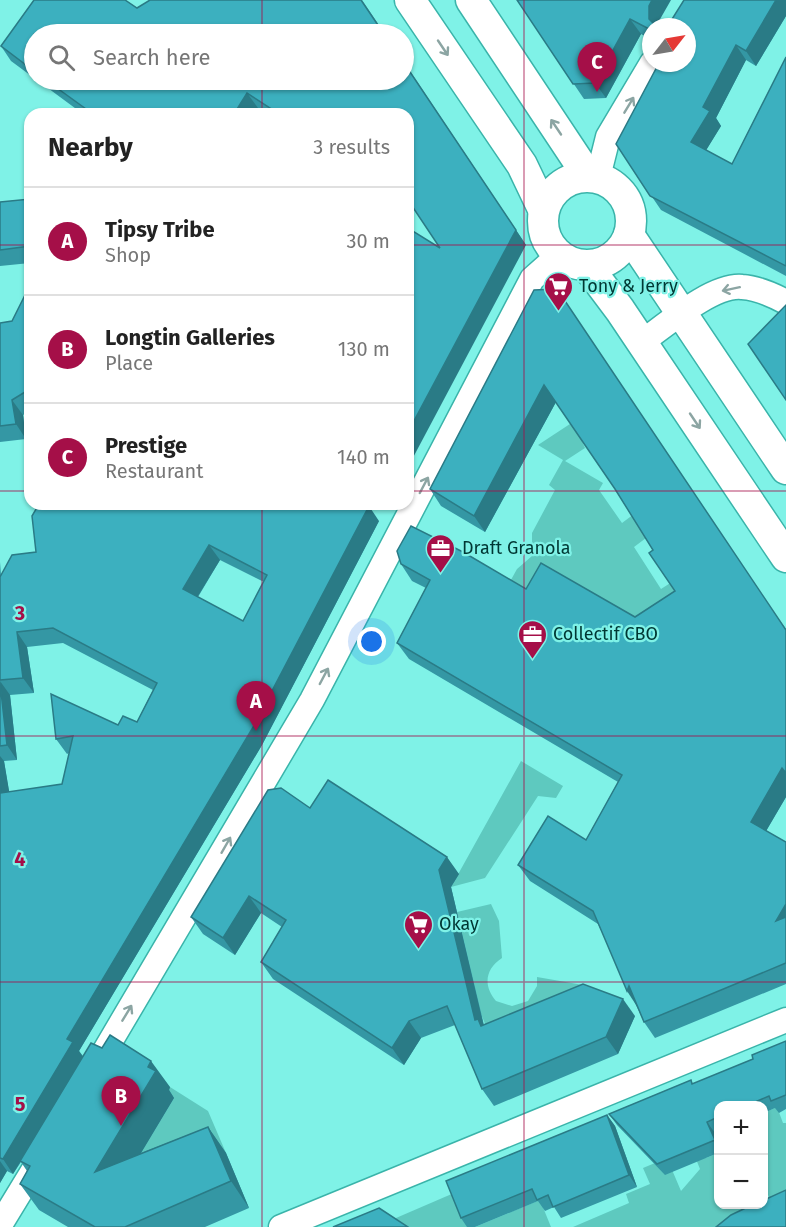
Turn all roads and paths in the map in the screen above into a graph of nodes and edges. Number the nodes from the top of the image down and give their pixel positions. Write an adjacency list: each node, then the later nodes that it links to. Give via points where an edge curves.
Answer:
1 (410, 0): 5 (street, one-way to 5, via 522,165)
2 (471, 0): 4 (street, one-way to 2)
3 (647, 72): 4 (street, one-way to 3, via 608,137)
4 (593, 177): 5 (street, via 573,178 560,185); 6 (street, via 611,183 622,194 632,221)
5 (543, 209): 7 (street, via 544,235)
6 (629, 235): 8 (street, via 612,257); 10 (street)
7 (559, 255): 8 (street); 13 (street, one-way to 7, via 532,279)
8 (587, 266): 11 (street)
9 (786, 302): 10 (street, one-way to 10, via 769,293 727,288)
10 (681, 314): 11 (street); 12 (street)
11 (642, 342): 15 (street, one-way to 15)
12 (786, 469)
13 (414, 505)
14 (411, 510): 17 (street, one-way to 14, via 312,700)
15 (786, 557)
16 (786, 1020): 20 (street)
17 (86, 1082)
18 (49, 1143): 19 (street)
19 (0, 1225)
20 (280, 1227)

